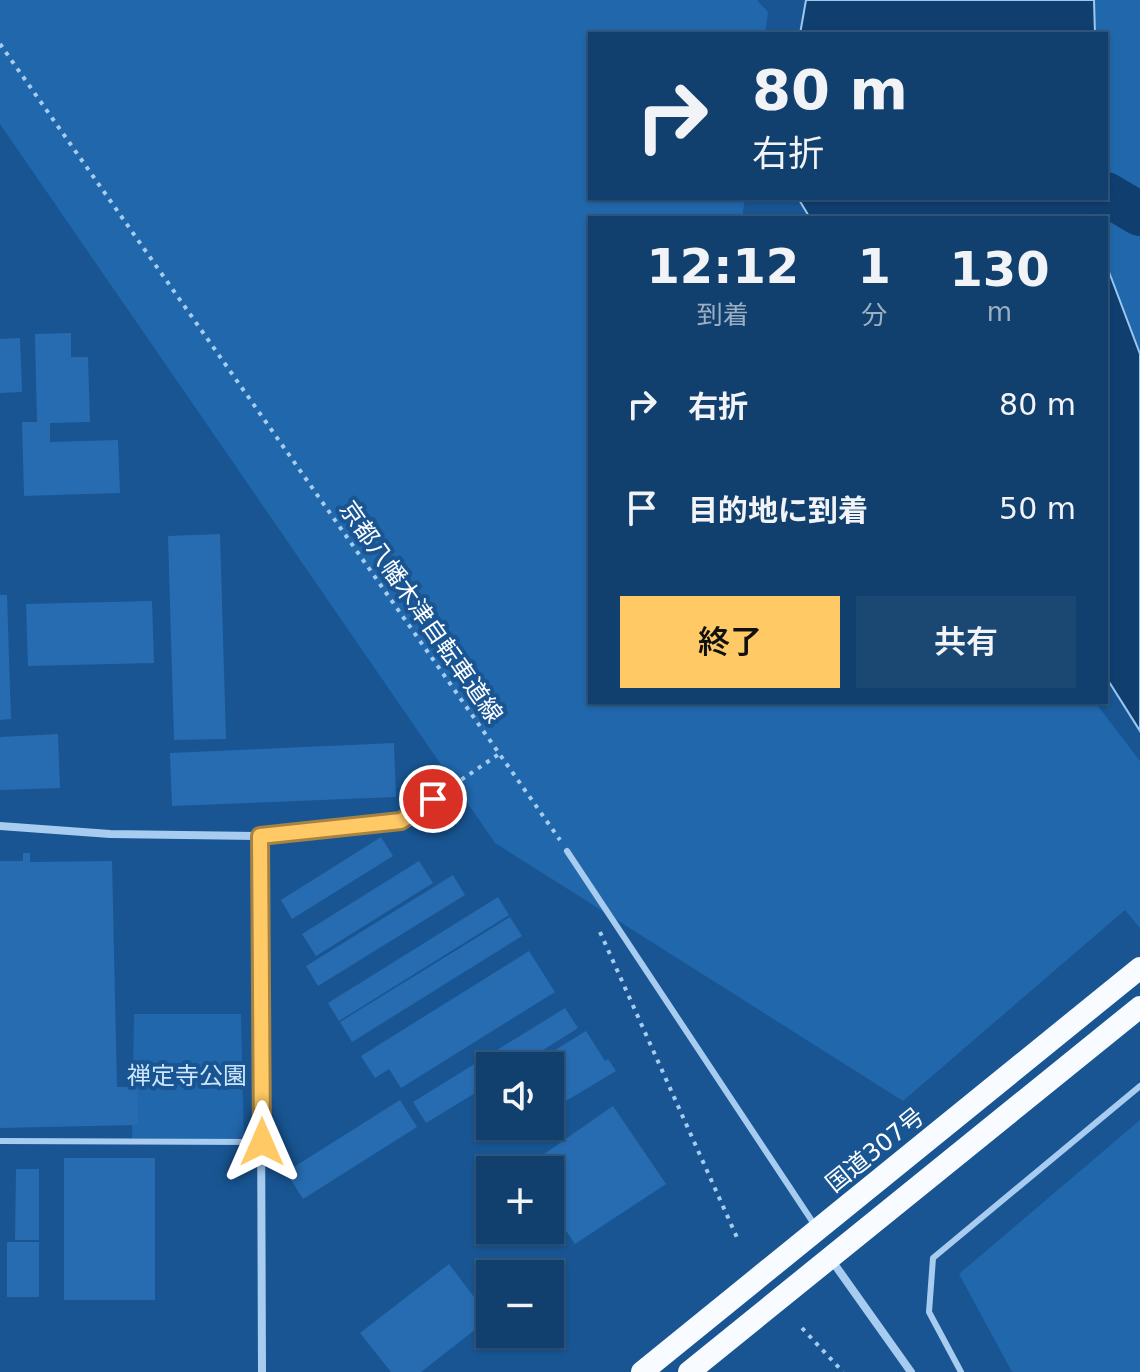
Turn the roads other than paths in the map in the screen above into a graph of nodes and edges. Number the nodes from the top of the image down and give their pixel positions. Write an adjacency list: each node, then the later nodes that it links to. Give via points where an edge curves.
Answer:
1 (433, 799): 3 (street, via 401,821)
2 (0, 826): 3 (street)
3 (260, 836): 9 (street)
4 (567, 851): 10 (lane)
5 (1140, 968): 10 (highway, 国道307号)
6 (1140, 1007): 11 (highway)
7 (1140, 1086): 16 (lane, via 933,1258 929,1312)
8 (0, 1141): 9 (lane)
9 (262, 1142): 12 (street)
10 (824, 1224): 13 (highway, 国道307号)
11 (837, 1251): 14 (highway); 15 (street)
12 (262, 1372)
13 (642, 1372)
14 (689, 1372)
15 (911, 1372)
16 (961, 1372)

